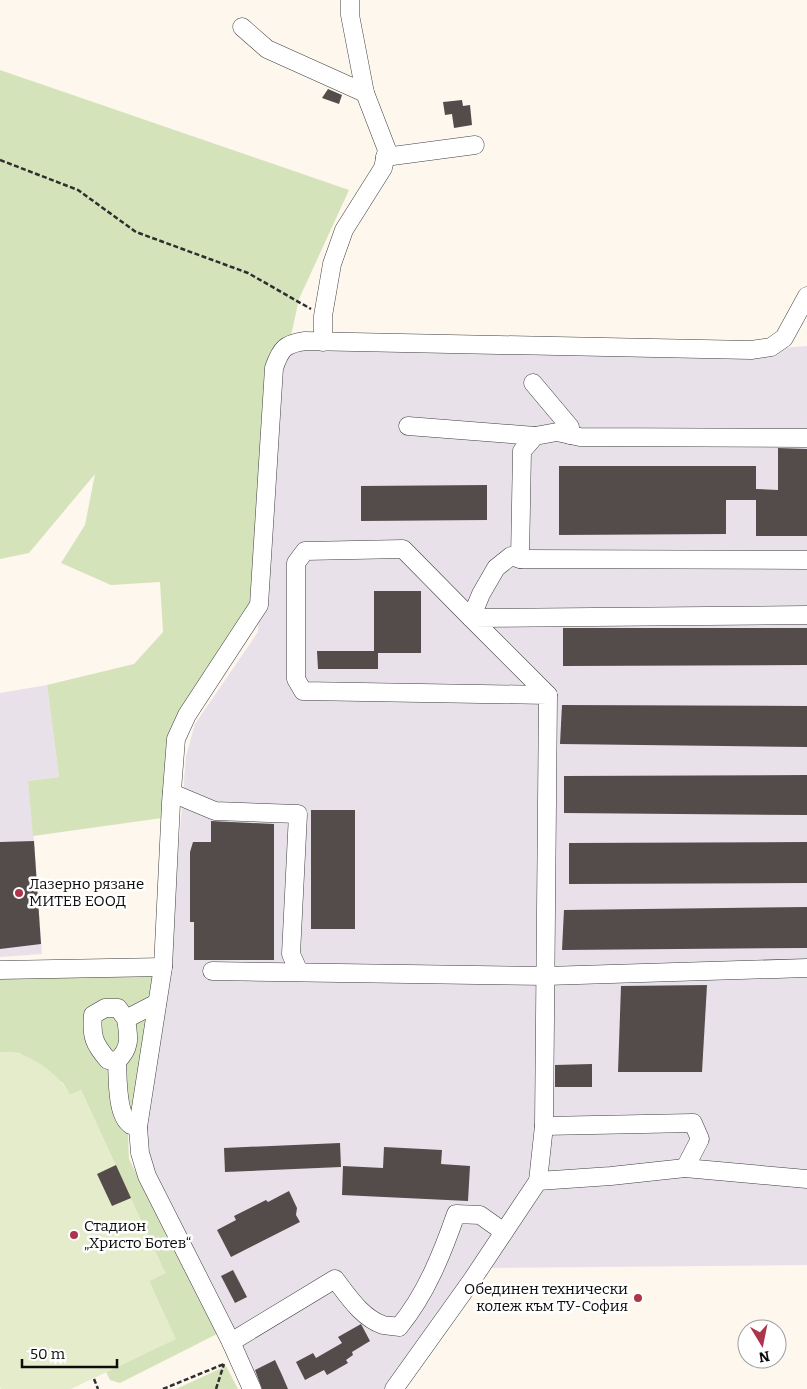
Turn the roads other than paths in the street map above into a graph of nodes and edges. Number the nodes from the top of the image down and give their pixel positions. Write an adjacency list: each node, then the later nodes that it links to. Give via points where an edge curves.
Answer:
1 (350, 0): 3 (street)
2 (242, 28): 3 (street, via 267,49)
3 (365, 94): 5 (street, via 387,150)
4 (475, 145): 5 (street)
5 (385, 158): 7 (street, via 383,168 344,230 332,264)
6 (807, 296): 7 (street, via 784,338 771,347 751,350)
7 (322, 342): 18 (street, via 290,344 279,353 274,368 259,605 187,715 176,739)
8 (533, 383): 10 (street, via 570,427)
9 (408, 426): 11 (street)
10 (570, 435): 11 (street, via 557,432); 12 (street)
11 (535, 436): 13 (street, via 522,451)
12 (807, 438)
13 (520, 559): 14 (street); 16 (street, via 511,556 496,568)
14 (807, 560)
15 (807, 615): 16 (street)
16 (471, 618): 17 (street); 17 (street, via 402,549 305,551 296,563 296,679 303,691)
17 (548, 695): 24 (street)
18 (172, 793): 19 (street); 23 (street, via 215,811 298,814 291,954)
19 (163, 967): 21 (street); 25 (street)
20 (807, 968): 24 (street)
21 (0, 970)
22 (212, 971): 23 (street)
23 (298, 972): 24 (street)
24 (546, 976): 28 (street)
25 (158, 1003): 26 (street); 29 (street)
26 (126, 1019): 27 (street, via 129,1036 126,1053); 27 (street, via 118,1008 105,1008 93,1015 91,1031 98,1049 108,1060)
27 (117, 1061): 29 (street, via 122,1113 130,1125)
28 (544, 1126): 30 (street, via 693,1123 700,1139); 32 (street)
29 (138, 1127): 34 (street, via 140,1153 147,1176)
30 (685, 1168): 31 (street); 32 (street)
31 (807, 1179)
32 (538, 1182): 33 (street)
33 (504, 1232): 34 (street, via 480,1216 456,1214 432,1274 414,1309 399,1327 383,1324 364,1313 335,1279); 36 (street)
34 (231, 1342): 35 (street)
35 (252, 1389)
36 (394, 1389)

